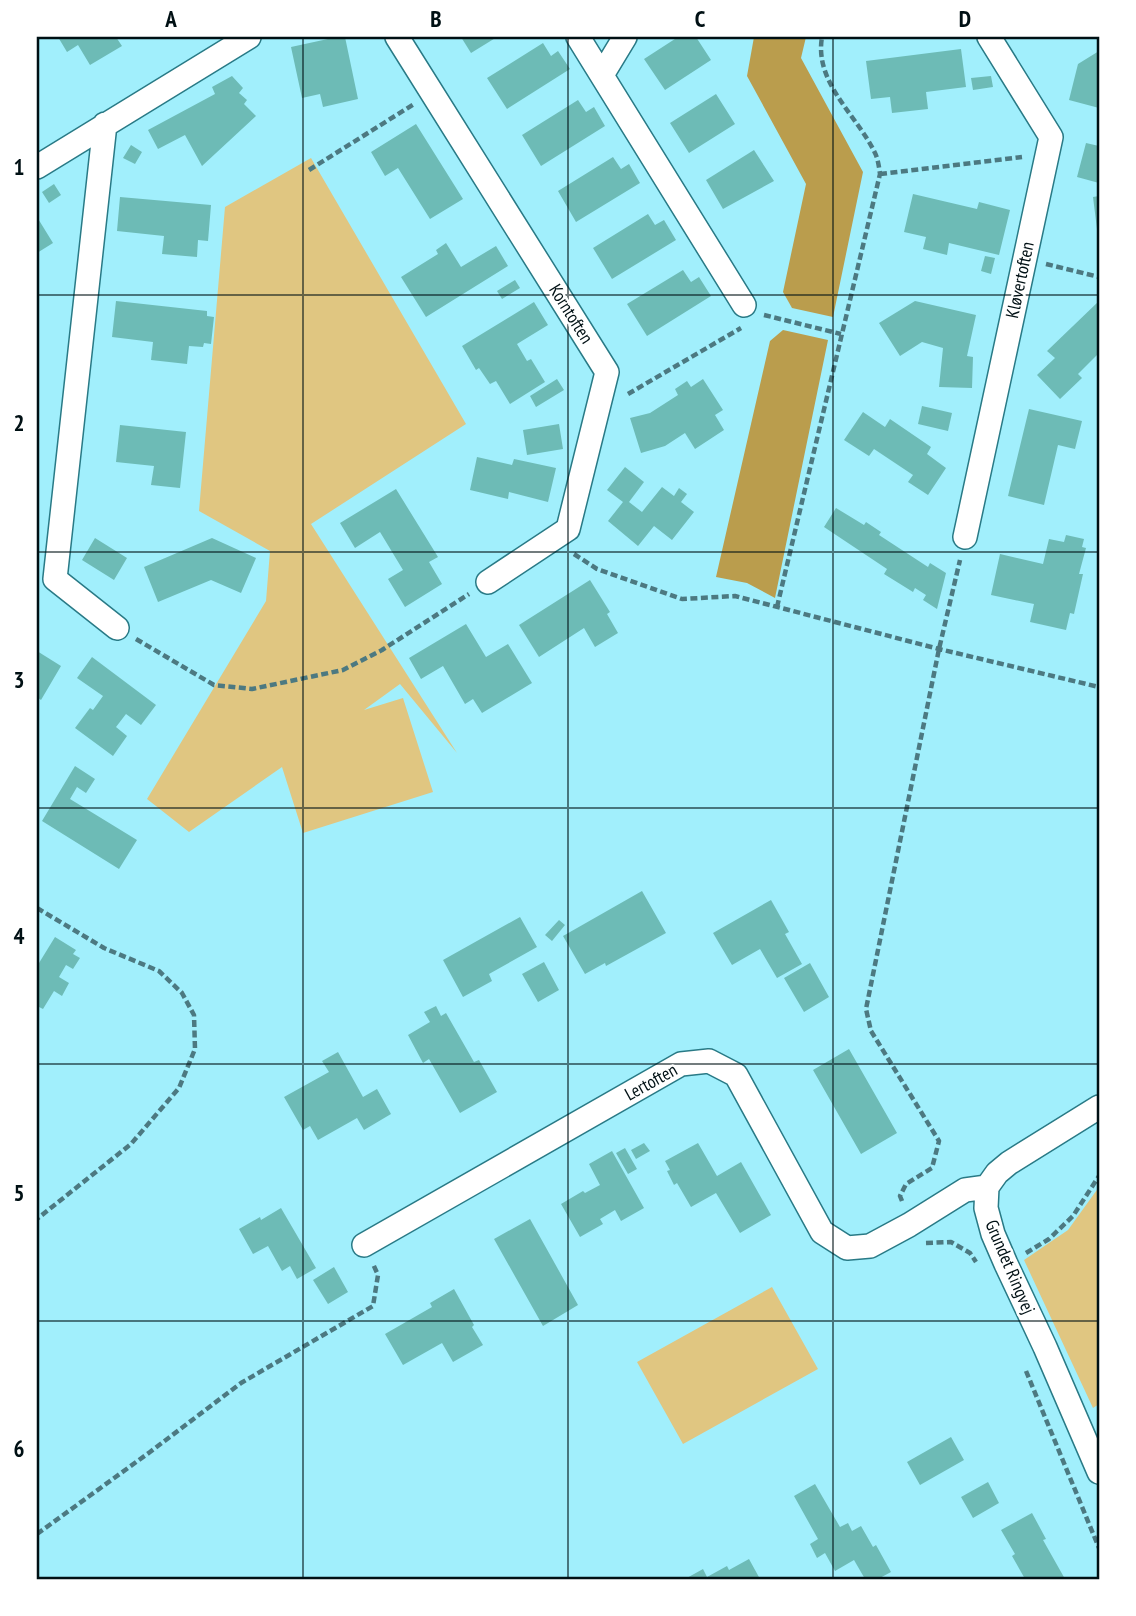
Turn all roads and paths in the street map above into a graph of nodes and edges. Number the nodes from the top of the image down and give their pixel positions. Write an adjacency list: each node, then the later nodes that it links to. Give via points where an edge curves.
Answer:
1 (249, 37): 9 (street)
2 (397, 37): 8 (street, Korntoften)
3 (578, 37): 7 (street)
4 (625, 37): 7 (street)
5 (822, 37): 13 (path, via 821,61 830,84 876,155)
6 (989, 37): 10 (street, Kløvertoften, via 1051,137)
7 (602, 75): 16 (street)
8 (432, 93): 12 (path); 18 (street, Korntoften, via 607,372)
9 (104, 124): 11 (street); 23 (street, via 55,579)
10 (1047, 154): 13 (path); 14 (street, Kløvertoften)
11 (37, 167)
12 (309, 170)
13 (880, 174): 17 (path)
14 (1025, 257): 15 (path); 19 (street, Kløvertoften)
15 (1099, 277)
16 (754, 314): 17 (path); 18 (path)
17 (841, 334): 22 (path)
18 (597, 412): 20 (street, Korntoften, via 568,529)
19 (965, 537): 24 (path)
20 (552, 540): 21 (street, Korntoften); 22 (path, via 597,569 682,599 735,596)
21 (488, 582): 23 (path, via 343,670 252,689 214,685)
22 (777, 607): 24 (path)
23 (117, 628)
24 (939, 649): 25 (path); 31 (path, via 866,1009 871,1031 939,1141 932,1168 906,1185 900,1196)
25 (1099, 687)
26 (37, 908): 30 (path, via 104,948 159,971 182,993 194,1015 195,1049 178,1088 131,1144)
27 (1099, 1107): 29 (street, via 1009,1163)
28 (1099, 1176): 33 (path, via 1073,1216 1049,1239)
29 (987, 1187): 31 (street, Lertoften, via 965,1190); 33 (street, Grundet Ringvej, via 986,1208)
30 (37, 1219)
31 (909, 1225): 32 (street, Lertoften, via 870,1246 847,1248 822,1231 736,1075 709,1061 681,1064); 33 (path, via 926,1244 951,1242 970,1253 986,1277)
32 (364, 1245): 36 (path, via 378,1275 373,1306 240,1383)
33 (1006, 1264): 35 (street, Grundet Ringvej)
34 (1024, 1368): 37 (path)
35 (1099, 1472)
36 (37, 1534)
37 (1099, 1548)

